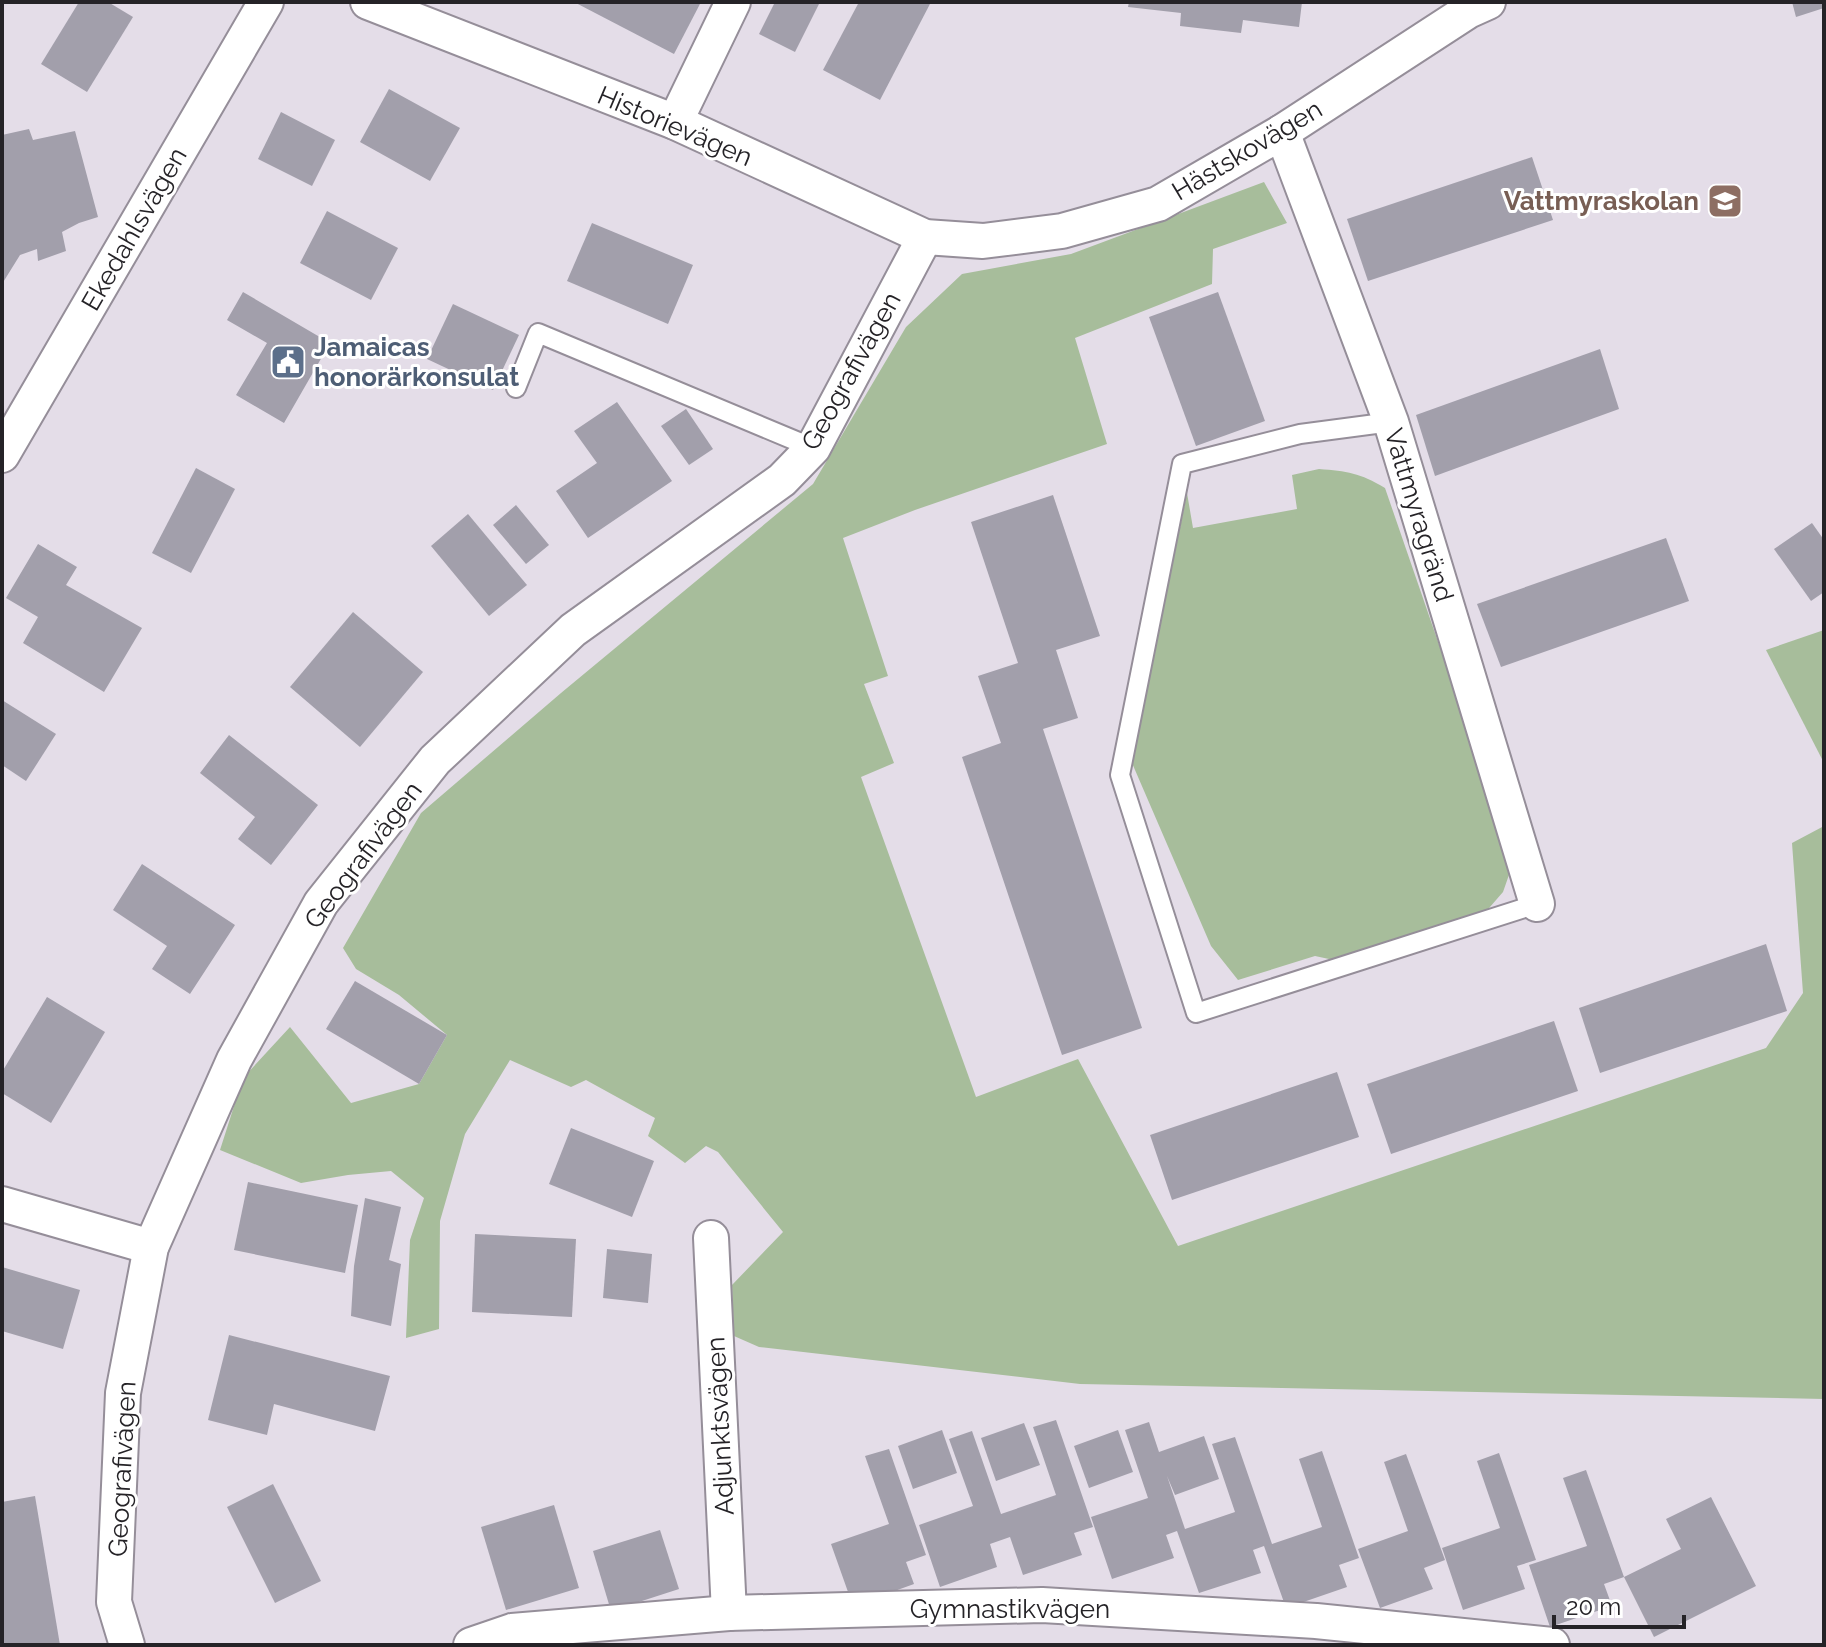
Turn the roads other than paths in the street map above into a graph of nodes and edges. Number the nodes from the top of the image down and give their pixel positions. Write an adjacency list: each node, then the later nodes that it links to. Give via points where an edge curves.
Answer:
1 (266, 2): 12 (street, Ekedahlsvägen)
2 (368, 2): 5 (street, Historievägen)
3 (733, 2): 5 (street)
4 (1474, 5): 6 (street, Hästskovägen)
5 (675, 122): 7 (street, Historievägen)
6 (1282, 132): 8 (street, Hästskovägen, via 1158,204 1062,231); 10 (street, Vattmyragränd)
7 (925, 237): 8 (street, Historievägen); 11 (street, Geografivägen)
8 (983, 241)
9 (516, 388): 11 (lane, via 538,333)
10 (1391, 422): 13 (street, Vattmyragränd); 13 (lane, via 1300,434 1182,464 1120,775 1196,1013)
11 (813, 448): 16 (street, Geografivägen, via 782,480 573,630 435,760 321,903 234,1060)
12 (2, 455)
13 (1537, 904)
14 (2, 1204): 16 (street)
15 (711, 1238): 17 (street, Adjunktsvägen)
16 (151, 1247): 19 (street, Geografivägen, via 123,1393 114,1602)
17 (729, 1613): 18 (street, Gymnastikvägen, via 1042,1605 1316,1621); 20 (street, Gymnastikvägen, via 512,1631)
18 (1530, 1644)
19 (127, 1645)
20 (471, 1645)

